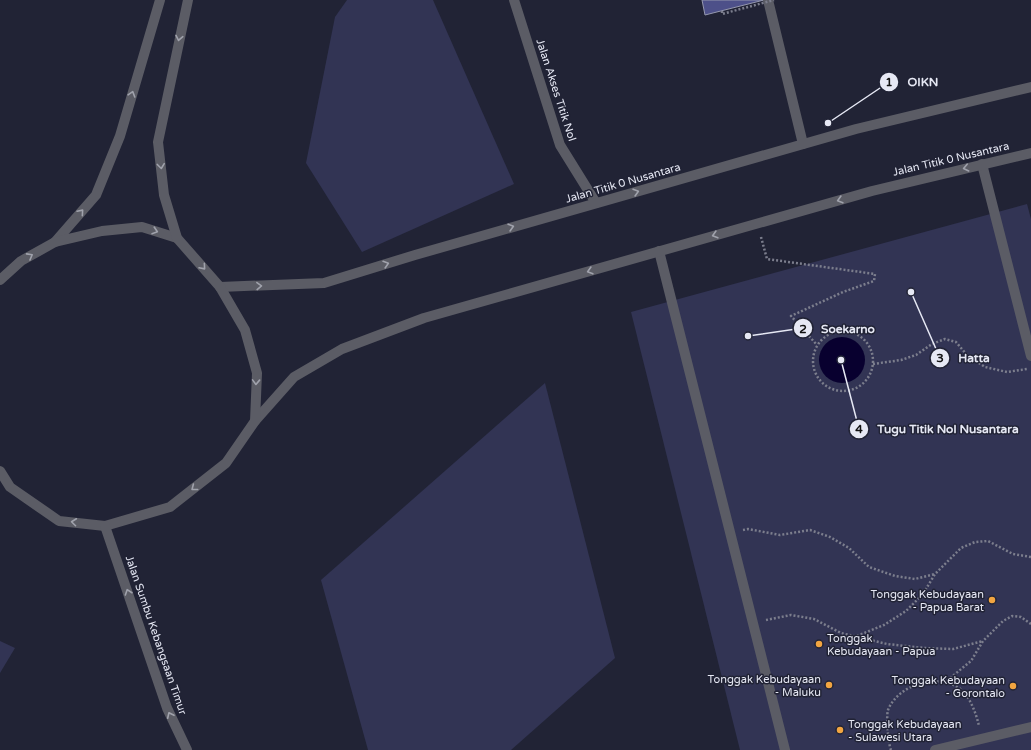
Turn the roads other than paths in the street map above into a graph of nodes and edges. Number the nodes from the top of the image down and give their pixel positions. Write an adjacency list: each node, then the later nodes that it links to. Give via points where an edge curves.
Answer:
1 (160, 0): 11 (street, one-way to 1, via 96,195 120,136)
2 (188, 0): 10 (street, one-way to 10, via 158,142 164,195)
3 (514, 0): 9 (street, Jalan Akses Titik Nol, via 560,145)
4 (770, 1): 6 (street)
5 (1031, 87): 6 (street, Jalan Titik 0 Nusantara)
6 (803, 144): 9 (street, Jalan Titik 0 Nusantara, one-way to 6)
7 (1031, 153): 8 (street, Jalan Titik 0 Nusantara)
8 (982, 164): 12 (street, Jalan Titik 0 Nusantara, one-way to 12, via 872,190); 15 (street)
9 (596, 203): 14 (street, Jalan Titik 0 Nusantara, one-way to 9, via 324,283)
10 (177, 238): 11 (street, one-way to 10, via 102,231 142,227); 14 (street, one-way to 14)
11 (55, 242): 13 (street, one-way to 11, via 21,261)
12 (659, 251): 16 (street, Jalan Titik 0 Nusantara, one-way to 16, via 424,318 342,350 294,377); 21 (street)
13 (0, 280)
14 (220, 287): 16 (street, one-way to 16, via 246,330 256,373)
15 (1031, 356)
16 (255, 421): 18 (street, one-way to 18, via 226,463 170,507)
17 (0, 471): 18 (street, one-way to 17, via 59,521 10,486)
18 (105, 526): 20 (street, Jalan Sumbu Kebangsaan Timur, one-way to 18, via 167,708)
19 (1031, 727): 22 (street)
20 (187, 750)
21 (785, 750)
22 (935, 750)

